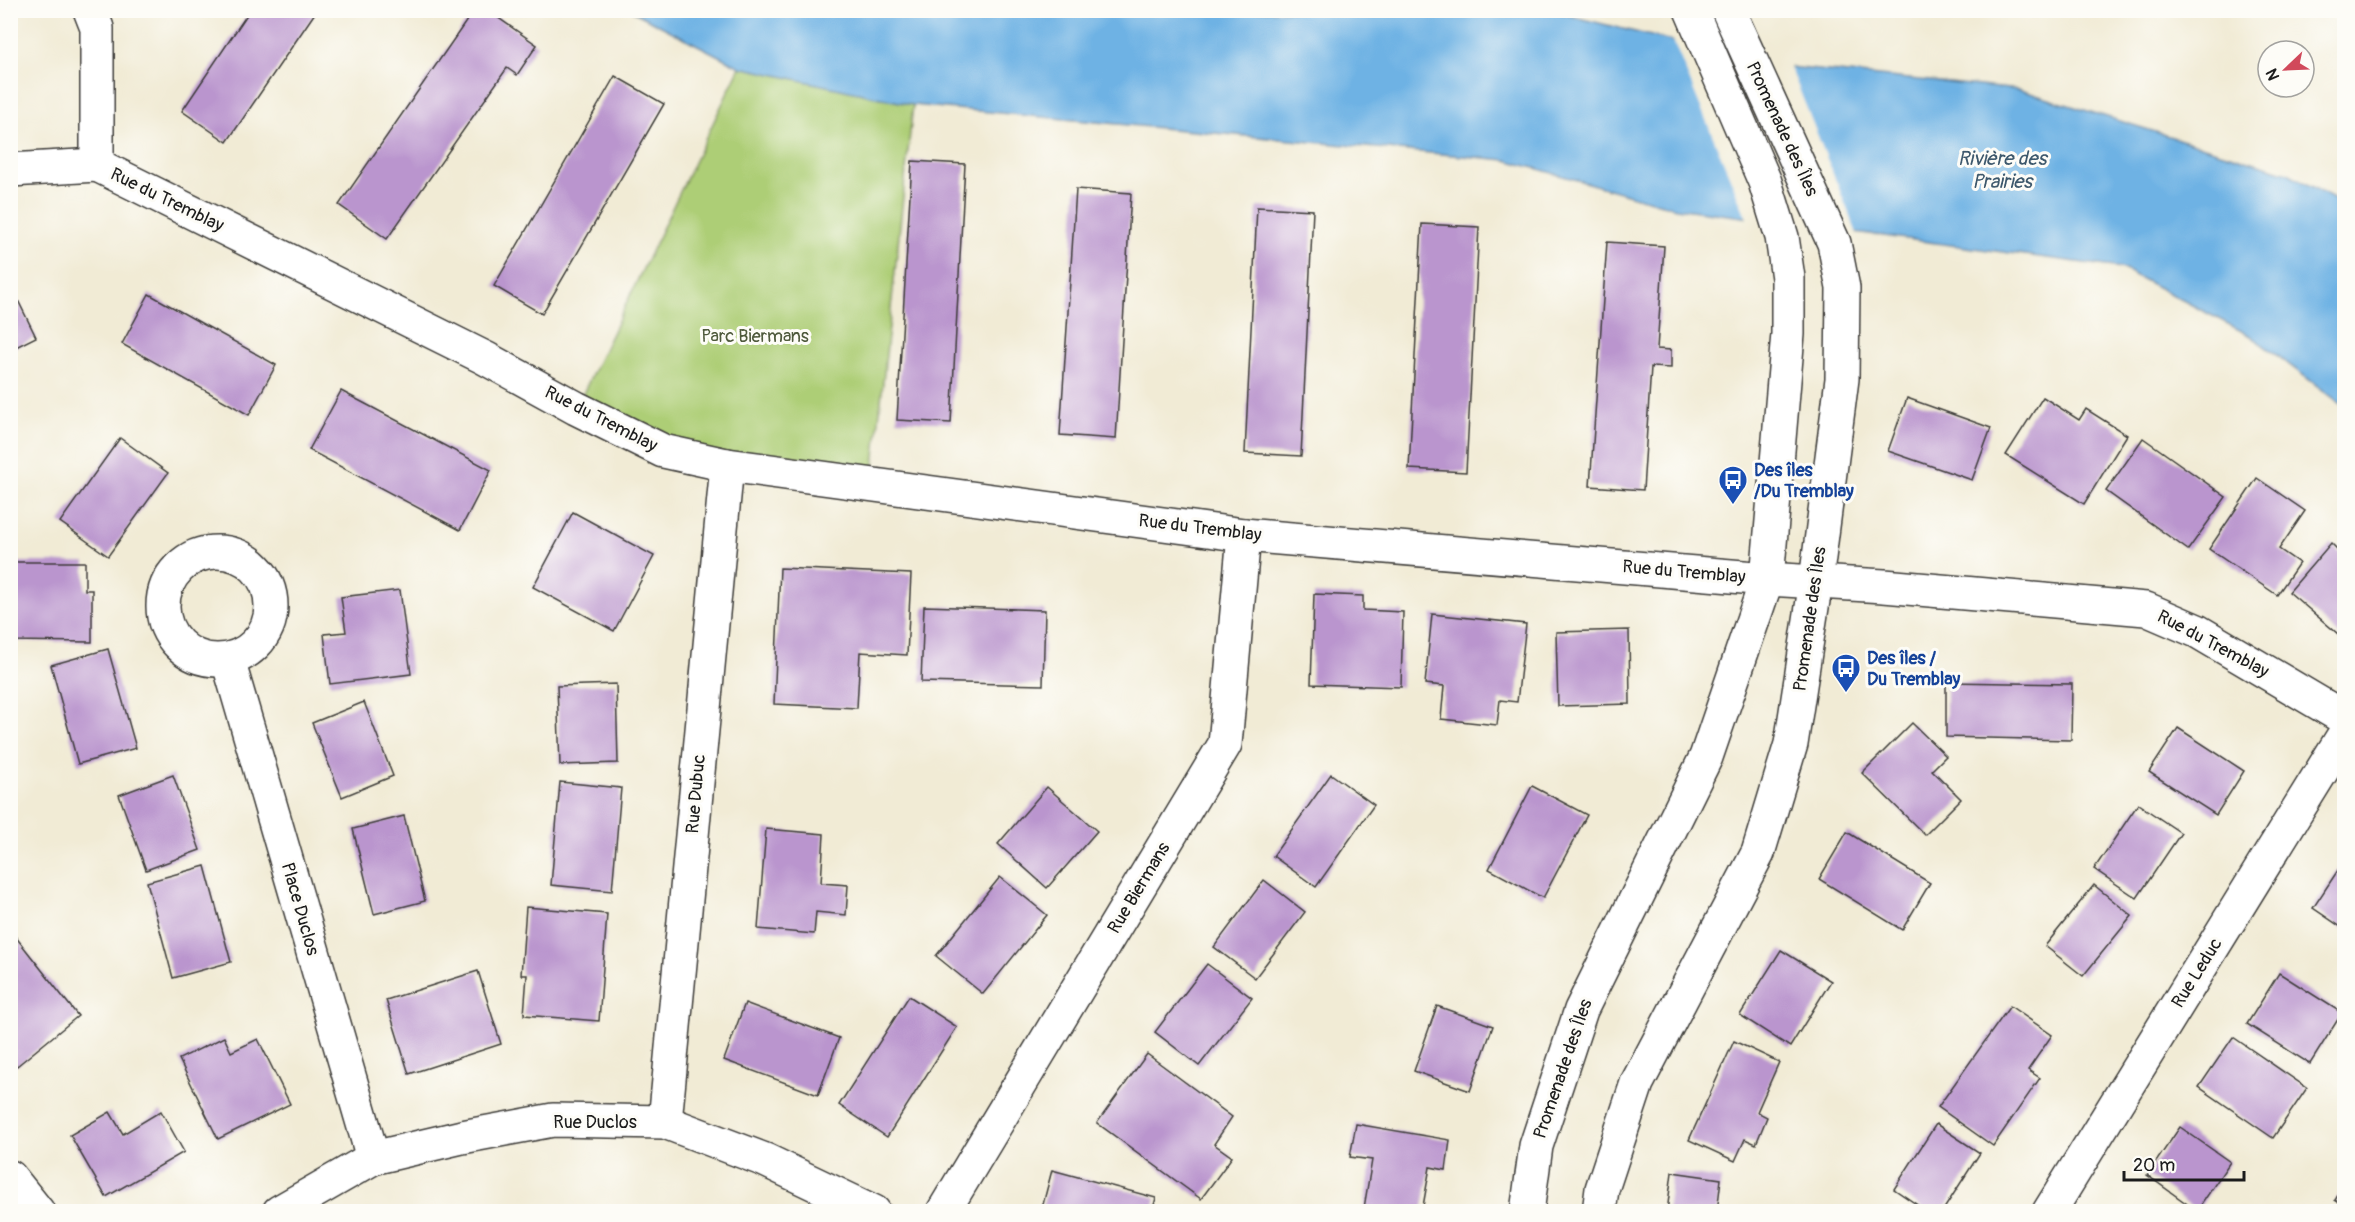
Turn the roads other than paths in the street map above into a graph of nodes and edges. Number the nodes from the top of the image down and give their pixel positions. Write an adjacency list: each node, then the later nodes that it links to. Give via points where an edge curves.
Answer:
1 (90, 10): 4 (street, via 97,28)
2 (1692, 12): 8 (street, Promenade des Îles, via 1765,182 1782,237 1788,278 1788,334)
3 (1729, 14): 9 (street, Promenade des Îles, via 1834,243 1843,288 1842,379)
4 (97, 165): 5 (street); 6 (street, Rue du Tremblay, via 485,357 663,451)
5 (10, 170)
6 (727, 465): 7 (street, Rue du Tremblay); 13 (street, Rue Dubuc)
7 (1244, 534): 8 (street, Rue du Tremblay); 19 (street, Rue Biermans, via 1226,744)
8 (1767, 579): 9 (street, Rue du Tremblay); 20 (street, Promenade des Îles, via 1706,757 1581,1010 1536,1146)
9 (1816, 582): 11 (street, Rue du Tremblay, via 2146,609 2197,631); 21 (street, Promenade des Îles, via 1791,744 1758,853 1637,1083 1602,1190)
10 (228, 660): 14 (street, Place Duclos)
11 (2344, 718)
12 (2344, 735): 22 (street, Rue Leduc)
13 (665, 1122): 14 (street, Rue Duclos, via 553,1120); 18 (street, Rue Duclos, via 765,1160)
14 (373, 1158): 17 (street, Rue Duclos)
15 (10, 1177): 16 (street)
16 (38, 1212)
17 (279, 1212)
18 (874, 1212)
19 (943, 1212)
20 (1527, 1212)
21 (1599, 1212)
22 (2049, 1212)

